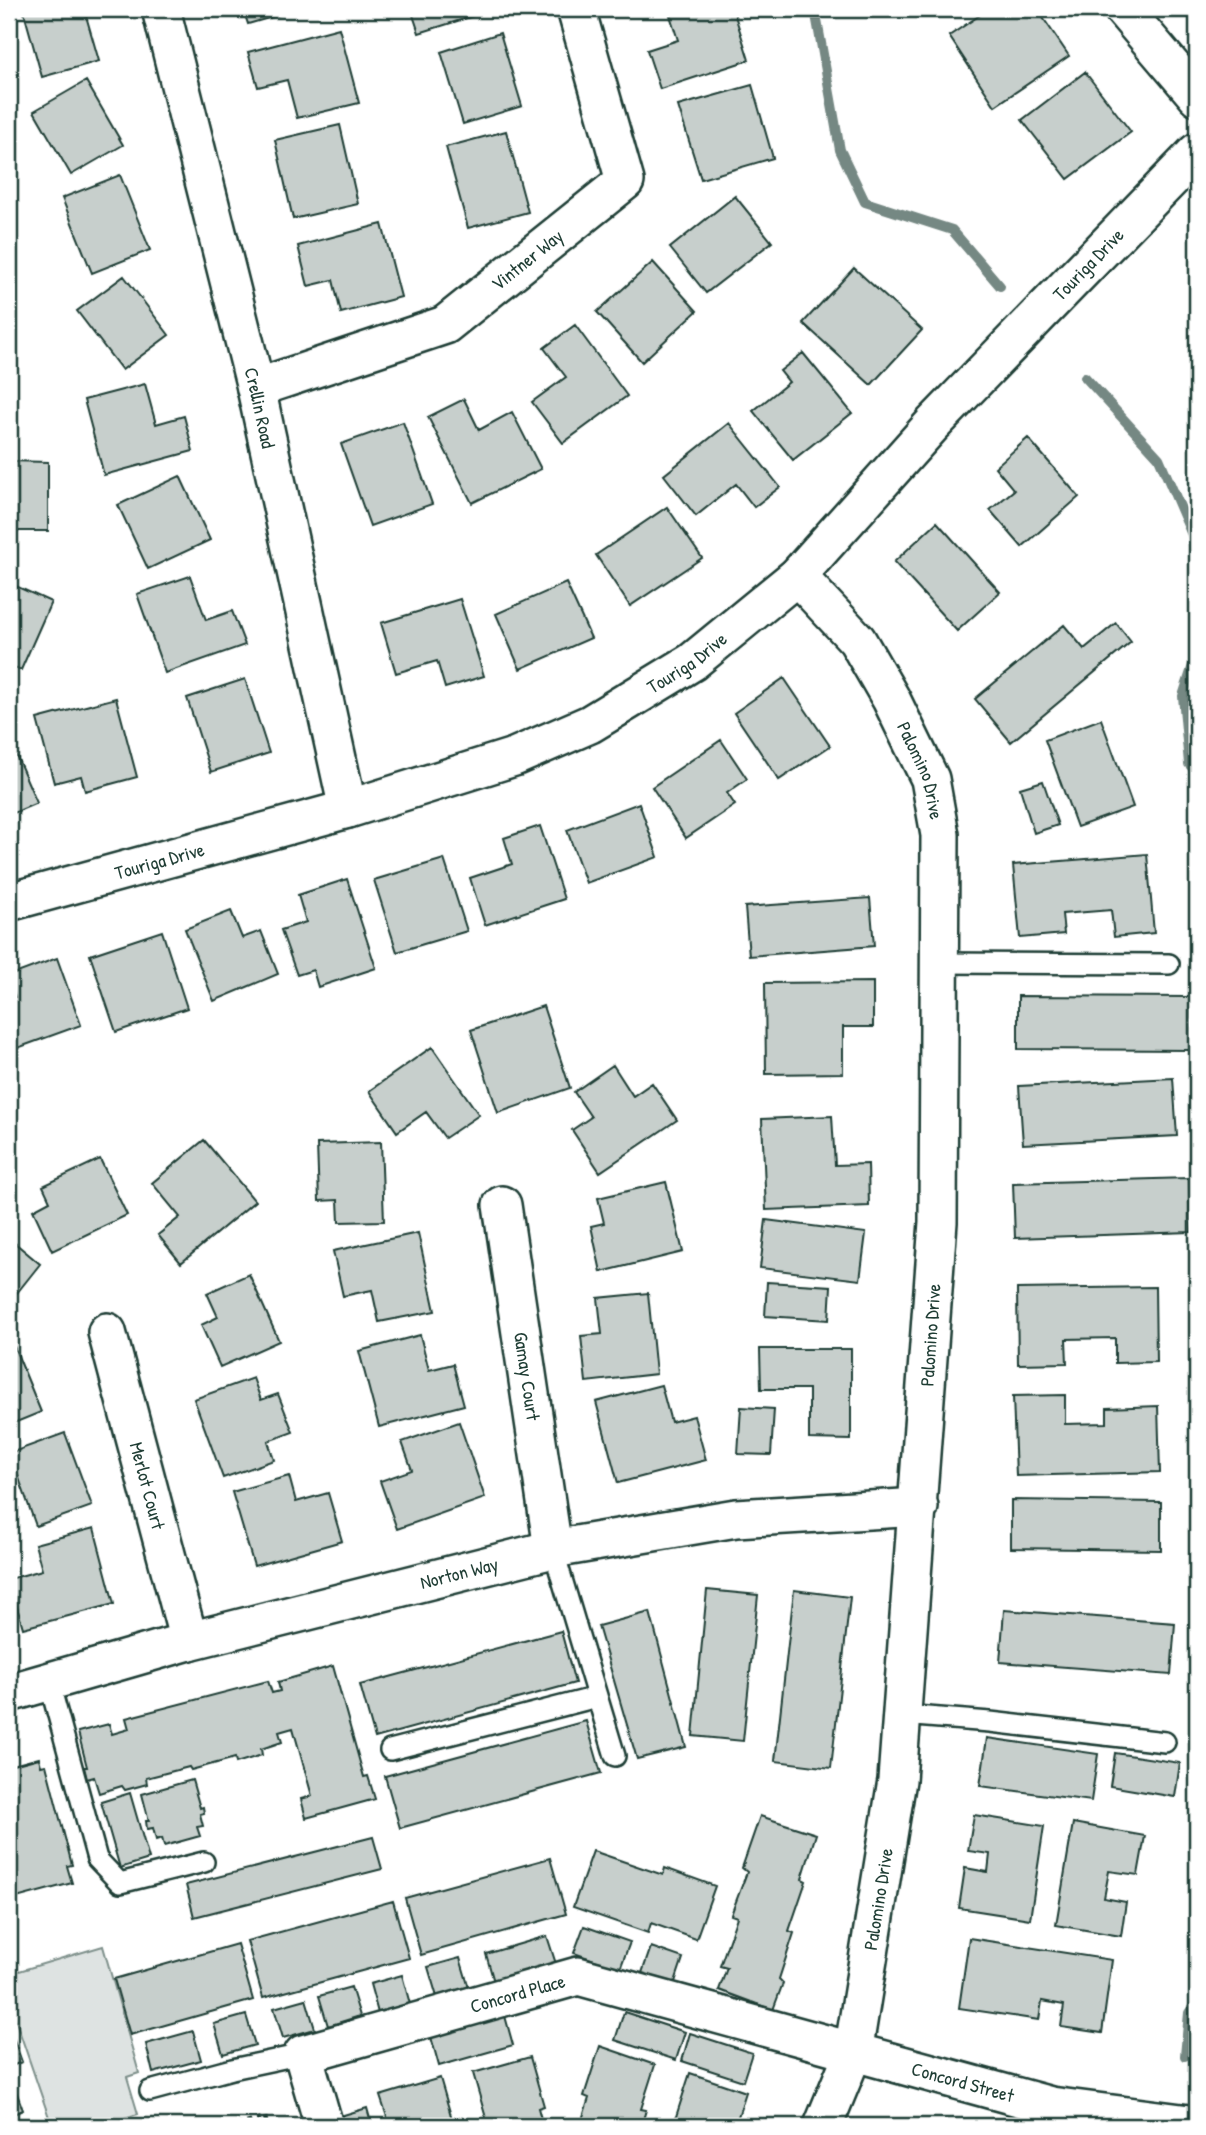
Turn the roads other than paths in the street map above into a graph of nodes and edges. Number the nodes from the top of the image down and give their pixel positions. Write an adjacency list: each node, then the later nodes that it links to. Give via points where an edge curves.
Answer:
1 (161, 9): 6 (street, Crellin Road)
2 (576, 9): 6 (street, Vintner Way, via 625,181 445,325)
3 (1123, 9): 4 (street)
4 (1197, 96)
5 (1197, 152): 7 (street, Touriga Drive, via 933,424)
6 (256, 388): 8 (street, Crellin Road)
7 (797, 576): 8 (street, Touriga Drive, via 692,662 590,724 514,757); 10 (street, Palomino Drive, via 857,640 930,779 940,835)
8 (348, 809): 9 (street, Touriga Drive)
9 (9, 902)
10 (939, 963): 11 (lane); 14 (street, Palomino Drive, via 938,1222)
11 (1169, 964)
12 (502, 1206): 15 (street, Gamay Court)
13 (107, 1332): 16 (street, Merlot Court)
14 (919, 1507): 15 (street, Norton Way, via 736,1518); 20 (street, Palomino Drive)
15 (553, 1549): 16 (street, Norton Way); 19 (lane)
16 (189, 1641): 17 (street, Norton Way)
17 (49, 1682): 18 (street, Norton Way); 24 (lane, via 97,1859 120,1883)
18 (9, 1693)
19 (597, 1697): 22 (lane); 23 (lane)
20 (902, 1715): 21 (lane); 26 (street, Palomino Drive, via 897,1780)
21 (1164, 1742)
22 (390, 1750)
23 (615, 1756)
24 (204, 1862)
25 (303, 2053): 26 (street, Concord Place, via 578,1976); 27 (lane, Concord Place); 29 (street)
26 (853, 2053): 28 (street, Concord Street, via 1051,2106); 30 (street, Palomino Drive)
27 (149, 2091)
28 (1197, 2125)
29 (324, 2126)
30 (823, 2126)

